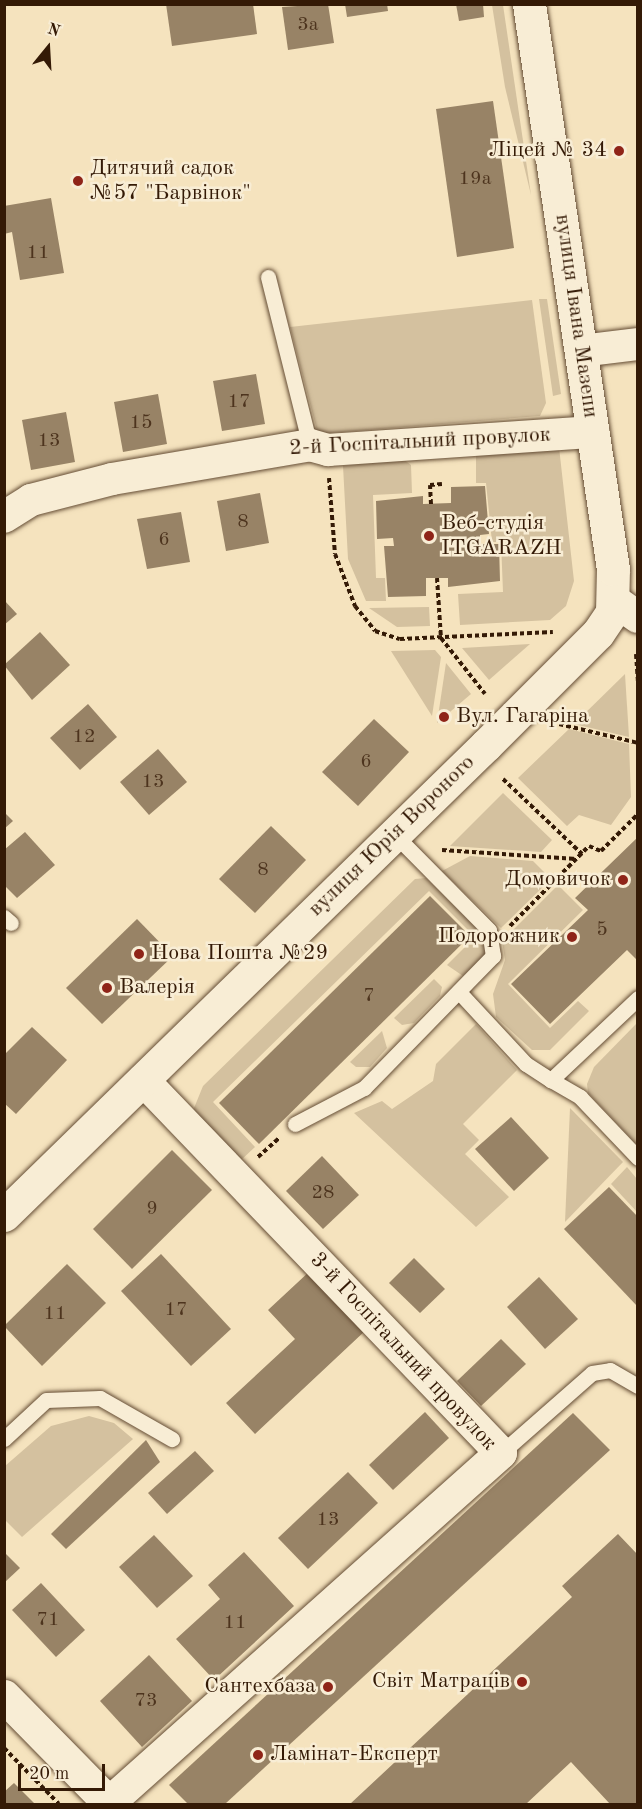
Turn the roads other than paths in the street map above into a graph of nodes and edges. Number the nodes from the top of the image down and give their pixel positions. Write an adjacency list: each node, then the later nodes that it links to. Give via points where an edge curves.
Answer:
1 (529, 4): 4 (main road, вулиця Івана Мазепи)
2 (268, 277): 6 (lane)
3 (638, 344): 4 (street)
4 (581, 351): 5 (main road, вулиця Івана Мазепи)
5 (593, 432): 6 (street, 2-й Госпітальний провулок); 8 (main road, вулиця Івана Мазепи)
6 (319, 447): 7 (street, 2-й Госпітальний провулок, via 112,479 31,500)
7 (4, 517)
8 (626, 609): 9 (main road, вулиця Юрія Вороного)
9 (394, 834): 10 (lane, via 494,942 488,964); 12 (main road, вулиця Юрія Вороного)
10 (459, 992): 13 (lane, via 526,1064); 14 (lane, via 364,1088)
11 (638, 998): 13 (lane)
12 (143, 1080): 16 (main road, вулиця Юрія Вороного); 20 (street, 3-й Госпітальний провулок)
13 (551, 1080): 15 (lane, via 580,1097)
14 (295, 1124)
15 (638, 1158)
16 (4, 1215)
17 (638, 1386): 20 (lane, via 610,1370 592,1373)
18 (4, 1439): 19 (lane, via 46,1400 100,1398)
19 (172, 1439)
20 (501, 1453): 22 (street, 3-й Госпітальний провулок)
21 (4, 1696): 22 (main road)
22 (109, 1804)

